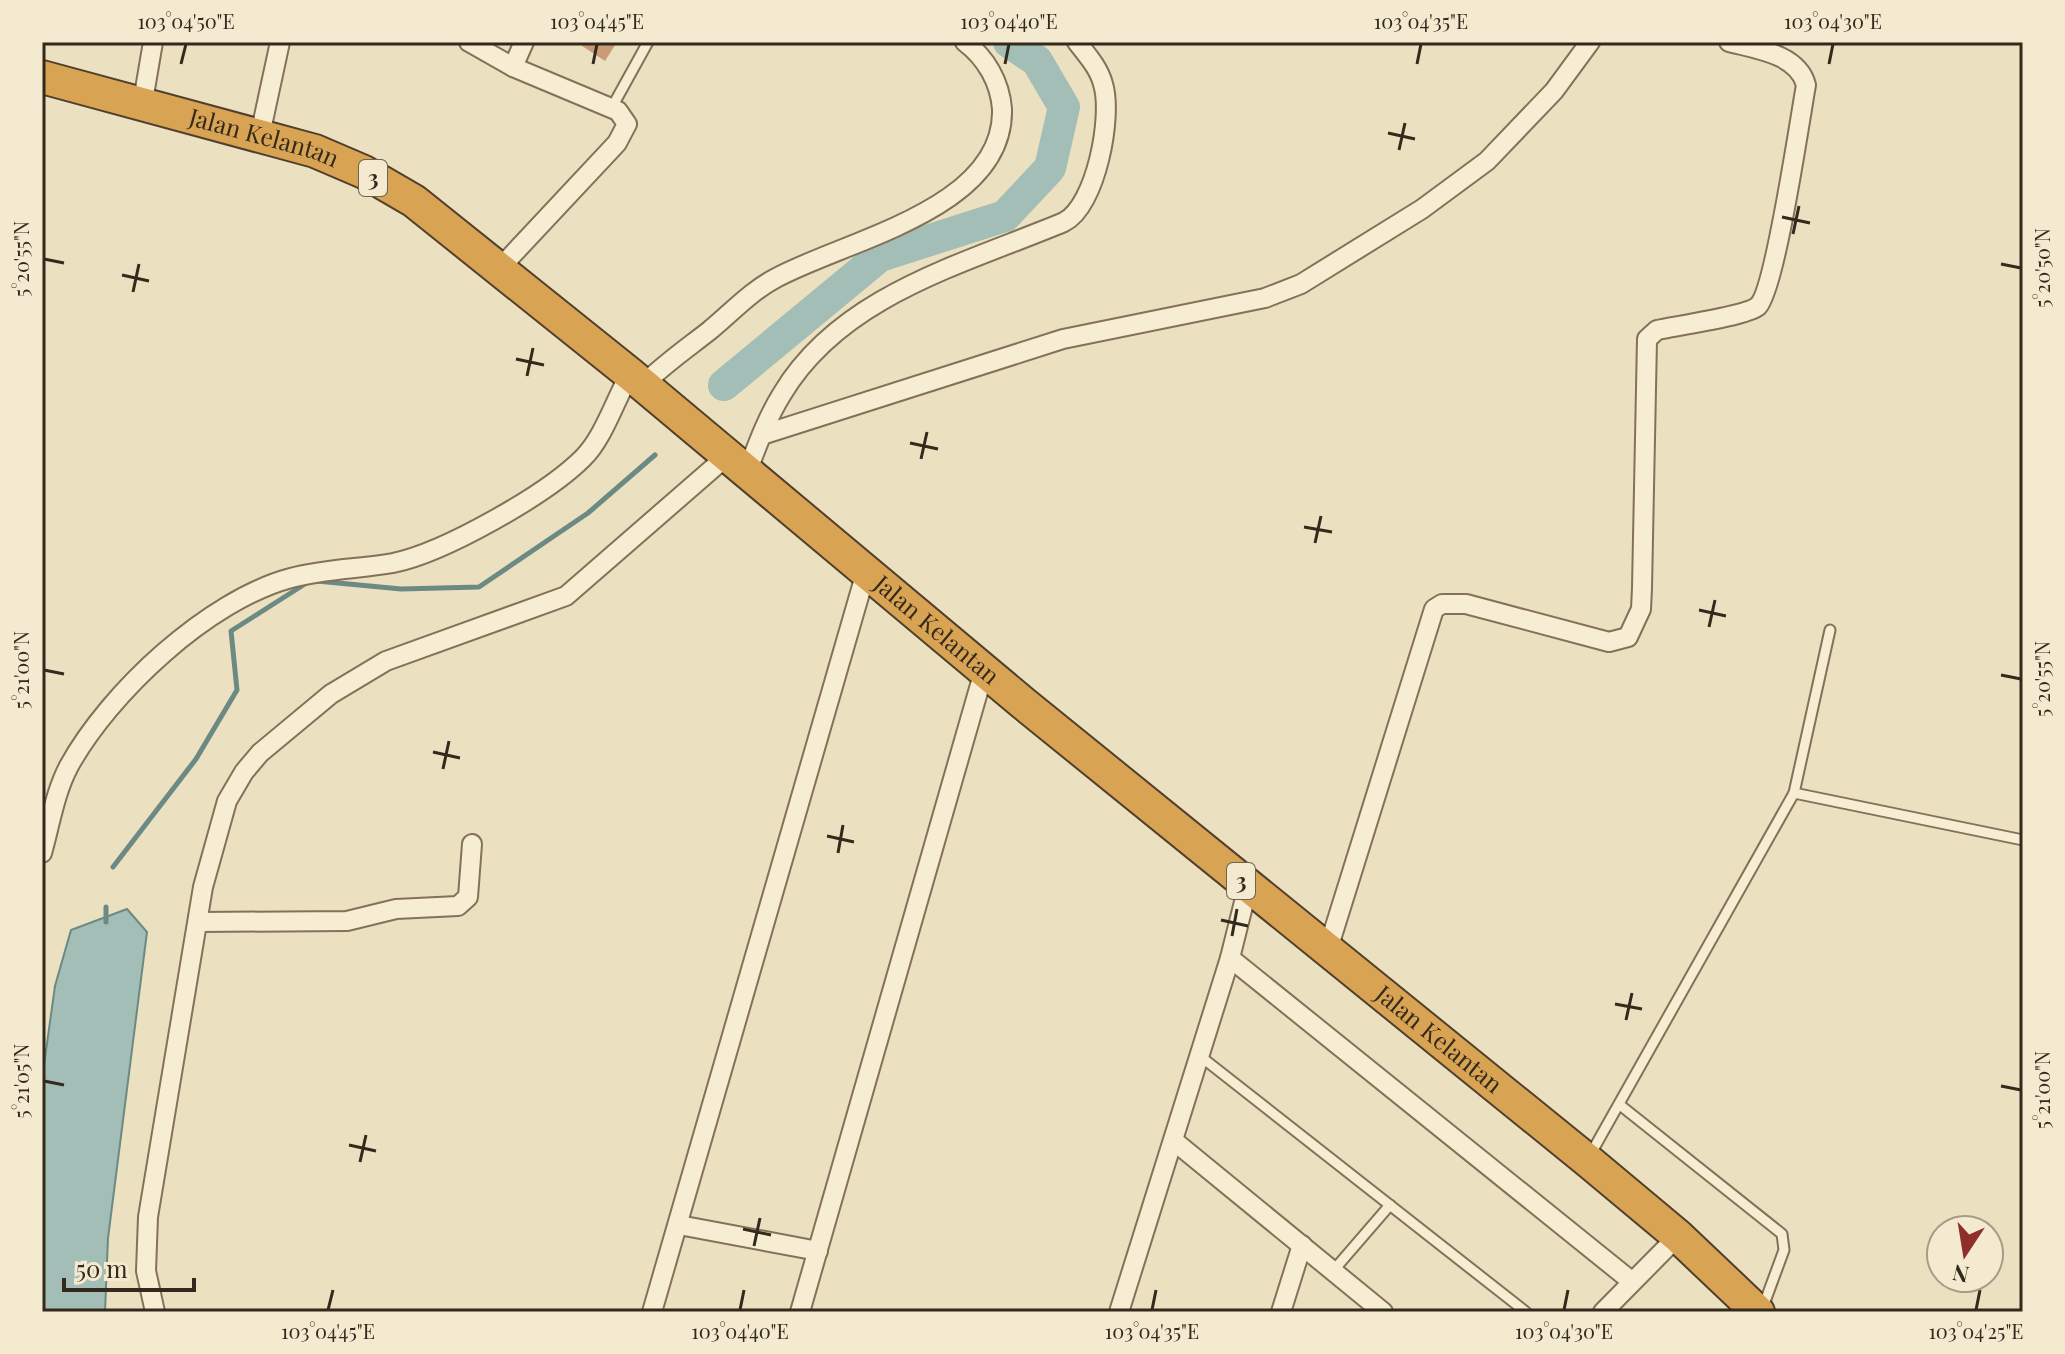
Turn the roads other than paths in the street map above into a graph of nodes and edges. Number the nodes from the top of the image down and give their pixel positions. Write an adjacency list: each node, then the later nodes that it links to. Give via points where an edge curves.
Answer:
1 (153, 42): 12 (street)
2 (280, 42): 14 (street)
3 (469, 42): 10 (street)
4 (524, 42): 10 (street)
5 (648, 42): 13 (lane)
6 (965, 42): 16 (street, via 985,61 1002,106 995,149 977,176 937,205 774,279)
7 (1077, 42): 17 (street, via 1097,68 1107,106 1103,140 1082,209 1064,222 890,295 856,315 782,393)
8 (1590, 42): 17 (street, via 1554,91 1487,161 1422,209 1301,284 1251,301 1063,339)
9 (1729, 42): 28 (street, via 1785,59 1806,85 1764,298 1751,310 1657,330 1647,339 1636,624 1628,637 1609,642 1466,604 1434,609)
10 (513, 67): 13 (street)
11 (42, 77): 12 (highway, Jalan Kelantan / 3)
12 (143, 101): 14 (highway, Jalan Kelantan / 3)
13 (611, 109): 15 (street, via 625,119 624,134)
14 (260, 135): 15 (highway, Jalan Kelantan / 3, via 364,172 414,201)
15 (500, 268): 16 (highway, Jalan Kelantan / 3)
16 (640, 383): 18 (highway, Jalan Kelantan / 3); 25 (street, via 583,458 469,533 417,557 265,586 209,618 95,722 67,770)
17 (762, 435): 18 (street)
18 (731, 460): 19 (highway, Jalan Kelantan / 3); 27 (street, via 566,596 386,661 331,694 282,734 244,772 227,801 203,887)
19 (866, 572): 21 (highway, Jalan Kelantan / 3); 35 (street)
20 (1830, 630): 22 (lane)
21 (984, 671): 26 (highway, Jalan Kelantan / 3); 38 (street)
22 (1794, 793): 23 (lane); 31 (lane)
23 (2023, 840)
24 (472, 844): 27 (street, via 468,897 458,906 396,909 347,921)
25 (42, 853)
26 (1248, 886): 28 (highway, Jalan Kelantan / 3); 29 (street)
27 (200, 922): 41 (street, via 148,1217 146,1271)
28 (1328, 949): 33 (highway, Jalan Kelantan / 3)
29 (1230, 958): 30 (street); 40 (street)
30 (1200, 1056): 32 (street); 34 (lane)
31 (1620, 1105): 33 (lane); 49 (lane, via 1782,1234 1784,1250)
32 (1174, 1141): 37 (street); 44 (street)
33 (1587, 1160): 36 (highway, Jalan Kelantan / 3)
34 (1390, 1205): 39 (lane); 47 (lane)
35 (679, 1225): 38 (street); 42 (street)
36 (1678, 1236): 40 (street); 49 (highway, Jalan Kelantan / 3)
37 (1302, 1245): 39 (street); 45 (street)
38 (818, 1251): 43 (street)
39 (1333, 1271): 46 (street)
40 (1630, 1280): 48 (street)
41 (155, 1312)
42 (652, 1312)
43 (800, 1312)
44 (1119, 1312)
45 (1281, 1312)
46 (1383, 1312)
47 (1526, 1312)
48 (1603, 1312)
49 (1759, 1312)

